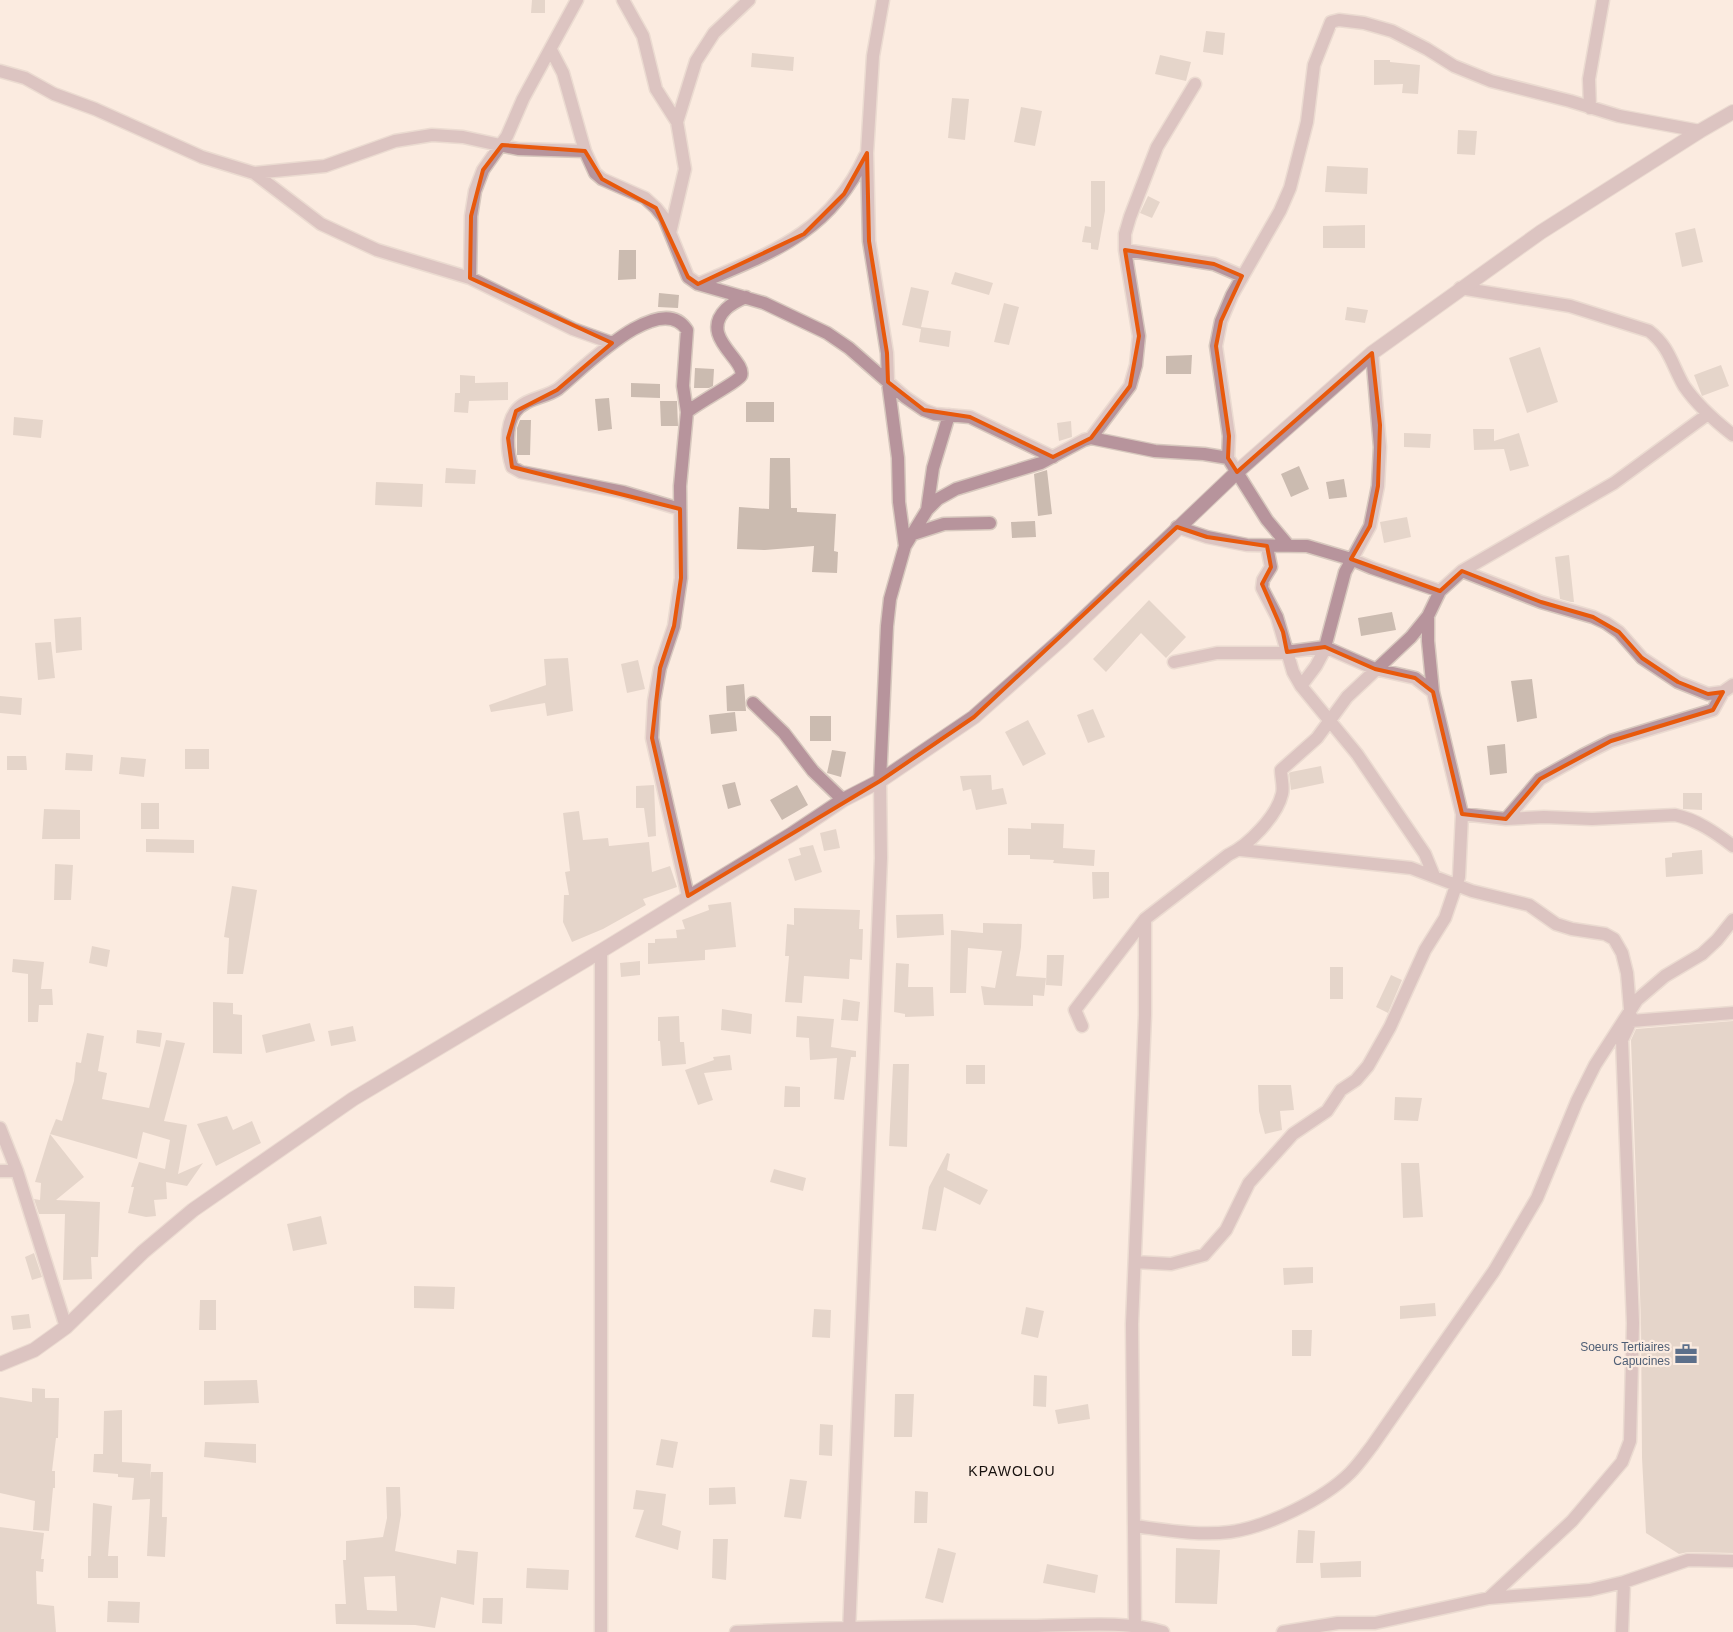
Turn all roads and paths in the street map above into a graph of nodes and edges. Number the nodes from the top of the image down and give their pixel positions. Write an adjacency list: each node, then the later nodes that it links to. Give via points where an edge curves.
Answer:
1 (577, 0): 6 (street)
2 (622, 0): 11 (street, via 643,36 656,89)
3 (749, 0): 11 (street, via 705,45 696,61)
4 (883, 0): 15 (street, via 873,56)
5 (1603, 0): 9 (street, via 1589,79)
6 (551, 50): 13 (street); 14 (street, via 563,73)
7 (0, 71): 16 (street, via 25,78 54,94 202,157)
8 (1195, 84): 18 (street, via 1157,147 1130,216)
9 (1590, 108): 12 (street); 19 (street, via 1481,78 1392,31 1364,23 1334,20 1314,65 1307,122 1290,188)
10 (1733, 112): 12 (street)
11 (677, 122): 17 (street, via 685,169)
12 (1700, 131): 22 (street, via 1548,227)
13 (502, 145): 14 (street, via 518,149); 16 (street, via 463,137 415,137 383,144 325,166); 20 (street, via 483,170 475,191 470,216)
14 (585, 151): 17 (street, via 595,173 644,198 656,208)
15 (867, 153): 21 (street, via 844,194 804,234 776,250); 26 (street, via 869,241 887,353)
16 (254, 173): 20 (street, via 321,224 377,250)
17 (670, 233): 21 (street, via 688,277)
18 (1125, 250): 19 (street, via 1214,264); 31 (street, via 1139,336 1136,365 1127,391)
19 (1242, 276): 33 (street, via 1222,321 1216,346 1229,436)
20 (470, 278): 24 (street, via 573,329)
21 (698, 284): 23 (street)
22 (1460, 288): 25 (street); 28 (street, via 1570,306 1649,331 1669,352 1684,385)
23 (746, 297): 26 (street, via 796,317 841,342); 27 (street, via 726,308 719,324 723,347 740,364 741,378)
24 (612, 344): 27 (street, via 650,320 676,320 683,325 687,330 683,386); 35 (street, via 557,390 516,411 508,438 512,467 521,472 623,492)
25 (1372, 353): 34 (street); 43 (street, via 1380,426 1378,486 1370,526)
26 (888, 382): 29 (street, via 924,410); 41 (street)
27 (687, 412): 35 (street)
28 (1708, 414): 30 (street); 44 (street, via 1614,483)
29 (949, 415): 32 (street, via 970,417); 36 (street, via 933,468)
30 (1733, 435)
31 (1091, 438): 32 (street); 33 (street, via 1155,451)
32 (1053, 457): 36 (street, via 956,489)
33 (1228, 458): 34 (street)
34 (1237, 472): 38 (street); 40 (street, via 1267,520)
35 (680, 509): 64 (street, via 681,578 674,626 660,668 654,701 652,738)
36 (927, 510): 39 (street)
37 (990, 523): 39 (street, via 944,524)
38 (1177, 527): 42 (street, via 1207,537); 56 (street, via 1063,638 974,717)
39 (913, 534): 41 (street)
40 (1288, 545): 42 (street); 43 (street, via 1307,546)
41 (906, 546): 56 (street, via 890,599 887,626)
42 (1267, 546): 48 (street, via 1271,567 1262,588 1283,632)
43 (1351, 559): 45 (street); 47 (street, via 1338,594)
44 (1462, 571): 45 (street); 52 (street, via 1606,623 1642,658 1678,682 1708,694)
45 (1440, 592): 46 (street)
46 (1428, 616): 50 (street, via 1411,637); 53 (street)
47 (1325, 647): 48 (street); 50 (street); 51 (street)
48 (1287, 652): 49 (street, via 1217,653); 51 (street)
49 (1174, 662)
50 (1376, 669): 53 (street, via 1415,678); 55 (street, via 1347,697)
51 (1301, 686): 55 (street)
52 (1728, 689): 59 (street, via 1713,710 1611,741 1540,779)
53 (1433, 692): 58 (street)
54 (753, 703): 57 (street)
55 (1330, 722): 61 (street, via 1281,770 1283,792 1277,810); 62 (street, via 1369,771 1425,854)
56 (880, 781): 57 (street); 81 (street, via 881,850)
57 (843, 800): 64 (street)
58 (1462, 814): 59 (street); 63 (street)
59 (1506, 819): 60 (street, via 1674,815 1699,824)
60 (1733, 846)
61 (1241, 850): 62 (street, via 1369,862 1411,868); 65 (street, via 1228,856)
62 (1434, 876): 63 (street)
63 (1456, 885): 69 (street, via 1529,905 1556,924 1605,934 1614,939 1628,973); 74 (street, via 1444,918 1368,1066 1342,1090 1327,1111 1293,1134 1249,1183 1226,1230 1204,1255 1170,1264)
64 (688, 896): 67 (street)
65 (1146, 919): 70 (street, via 1075,1010); 74 (street)
66 (1733, 920): 69 (street, via 1702,954 1637,1000)
67 (600, 951): 75 (street, via 353,1099 242,1174 143,1252); 83 (street)
68 (1733, 1013): 69 (street)
69 (1630, 1016): 77 (street, via 1595,1065 1537,1198 1494,1271 1350,1473 1298,1507 1267,1522 1231,1532 1188,1533); 80 (street, via 1622,1040 1633,1322 1630,1441 1622,1462 1572,1521)
70 (1082, 1026)
71 (0, 1128): 73 (street)
72 (0, 1171): 73 (street)
73 (17, 1171): 75 (street)
74 (1135, 1262): 77 (street, via 1132,1324)
75 (66, 1327): 76 (street, via 34,1350)
76 (0, 1364)
77 (1134, 1526): 82 (street)
78 (1733, 1560): 79 (street, via 1688,1560)
79 (1624, 1582): 80 (street, via 1590,1590); 87 (street)
80 (1489, 1598): 86 (street, via 1375,1623 1338,1623)
81 (849, 1629): 82 (street); 84 (street)
82 (1135, 1629): 85 (street)
83 (601, 1632)
84 (736, 1632)
85 (1163, 1632)
86 (1283, 1632)
87 (1622, 1632)

